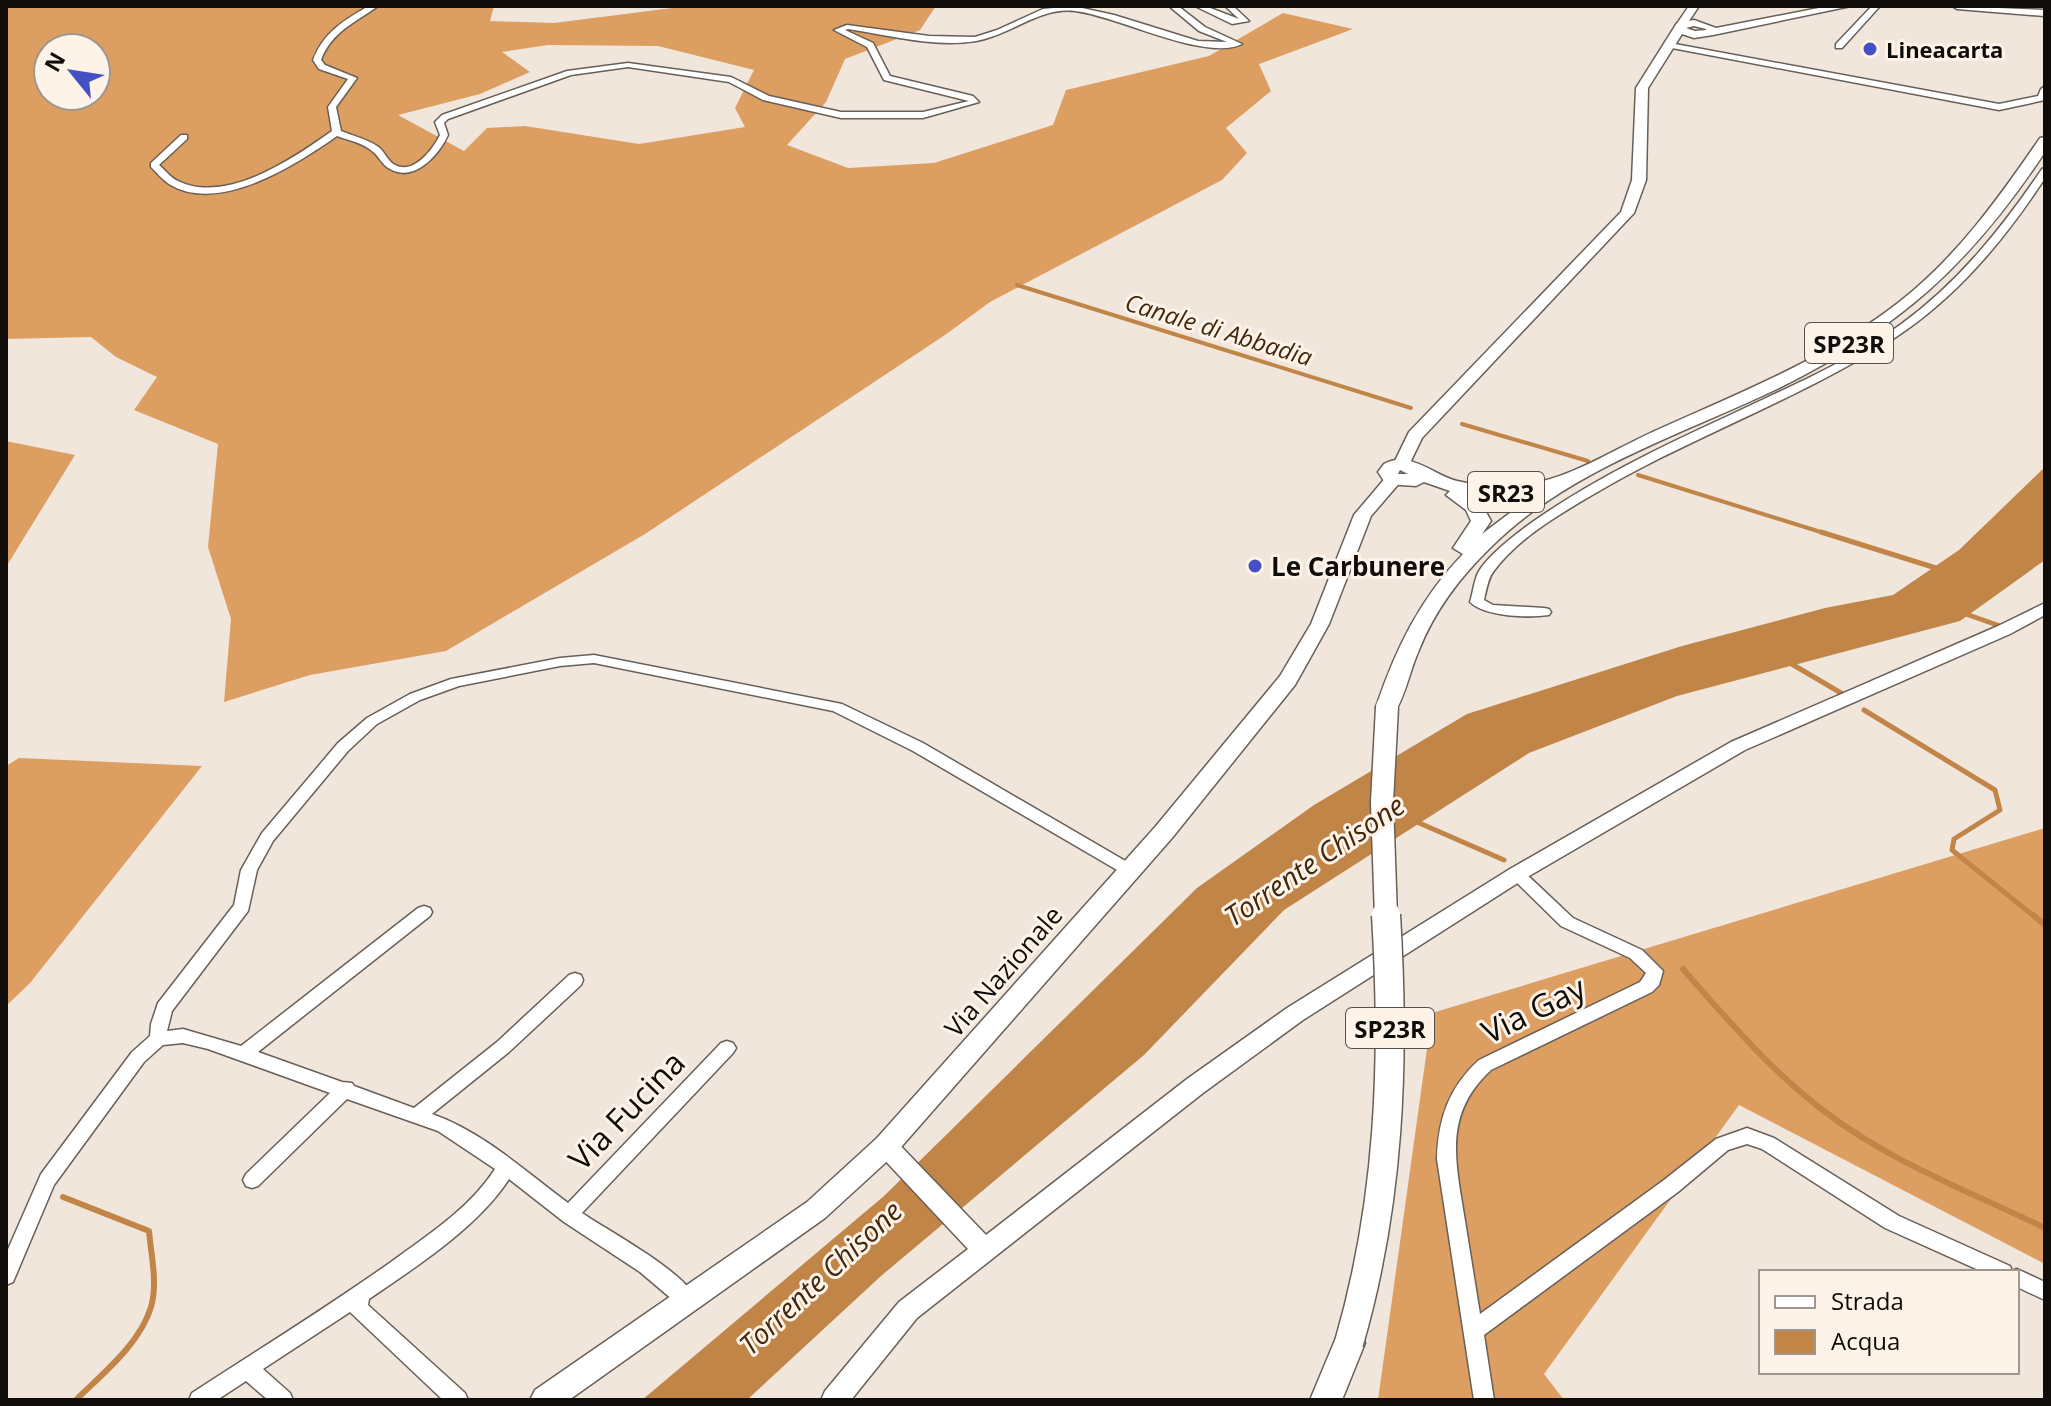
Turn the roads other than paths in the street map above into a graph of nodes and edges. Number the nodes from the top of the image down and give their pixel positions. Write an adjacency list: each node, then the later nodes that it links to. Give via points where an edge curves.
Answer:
1 (374, 6): 15 (street, via 337,29 319,53 322,67 353,78 332,107)
2 (1173, 6): 15 (street, via 1202,29 1238,44 1184,38 1071,8 1042,9 1012,27 968,40 847,27 838,30 870,45 887,78 975,102 923,115 841,115 766,98 731,80 614,66 570,73 445,117 439,122 444,135 435,153 410,169 391,167 376,148)
3 (1199, 6): 4 (street, via 1235,22 1245,21)
4 (1229, 6)
5 (1846, 6): 8 (main road)
6 (1876, 6): 12 (street)
7 (1957, 6): 9 (street)
8 (1834, 7): 11 (main road)
9 (2045, 13)
10 (1686, 19): 11 (main road); 13 (main road, Via Nazionale)
11 (1704, 29): 13 (main road)
12 (1839, 46)
13 (1669, 49): 14 (street, via 1999,107); 20 (main road, Via Nazionale, via 1642,88 1639,180 1627,213 1415,436)
14 (2044, 94)
15 (337, 132): 16 (street, via 251,183 192,191 166,183 154,165)
16 (184, 137)
17 (2045, 141): 19 (main road, SP23R, via 1994,217 1921,294 1797,371)
18 (2045, 171): 24 (street, via 2003,236 1950,292 1901,329 1809,382 1643,461 1557,509 1480,574 1477,602 1490,609)
19 (1594, 469): 20 (main road, SR23, via 1547,486 1499,493); 22 (main road, SP23R)
20 (1406, 474): 21 (main road, SR23); 26 (main road, Via Nazionale, via 1363,515 1320,624 1288,680)
21 (1456, 495): 22 (main road); 25 (main road, SR23, via 1474,507 1480,527 1402,631 1395,651)
22 (1529, 507): 25 (main road, SP23R, via 1474,552 1442,589)
23 (2045, 608): 27 (street, via 1738,746)
24 (1544, 612)
25 (1398, 674): 53 (main road, SP23R, bridge, via 1387,707 1383,800 1391,1084 1384,1183 1365,1292)
26 (1129, 870): 30 (street, via 918,747 837,707 633,665 594,659 560,662 456,682 415,697 372,721 343,747 254,856 242,907 164,1008); 35 (main road, Via Nazionale)
27 (1517, 874): 39 (street, via 1264,1035); 46 (street, Via Gay, via 1567,922 1636,954 1655,971 1646,987 1485,1065 1472,1075 1451,1109 1446,1159)
28 (424, 912): 32 (street)
29 (575, 980): 34 (street)
30 (159, 1039): 32 (street, via 183,1036); 41 (street, via 138,1057 47,1180)
31 (727, 1048): 38 (street, Via Fucina)
32 (245, 1053): 33 (street)
33 (346, 1088): 34 (street); 37 (street)
34 (418, 1115): 36 (street, via 476,1143)
35 (886, 1146): 39 (street); 45 (main road, Via Nazionale, via 816,1210)
36 (507, 1167): 38 (street); 44 (street, via 498,1183 438,1238)
37 (252, 1180)
38 (569, 1214): 45 (street)
39 (983, 1248): 52 (street, via 908,1310)
40 (1999, 1270): 46 (street, via 1892,1222 1768,1143 1747,1136 1722,1144)
41 (6, 1276)
42 (2019, 1279): 43 (street)
43 (2045, 1291)
44 (360, 1295): 47 (street); 50 (street, via 358,1308)
45 (687, 1300): 51 (main road, Via Nazionale)
46 (1474, 1330): 54 (street, Via Gay)
47 (247, 1368): 48 (street); 49 (street)
48 (199, 1400)
49 (283, 1400)
50 (458, 1400)
51 (545, 1400)
52 (834, 1400)
53 (1326, 1400)
54 (1484, 1400)

